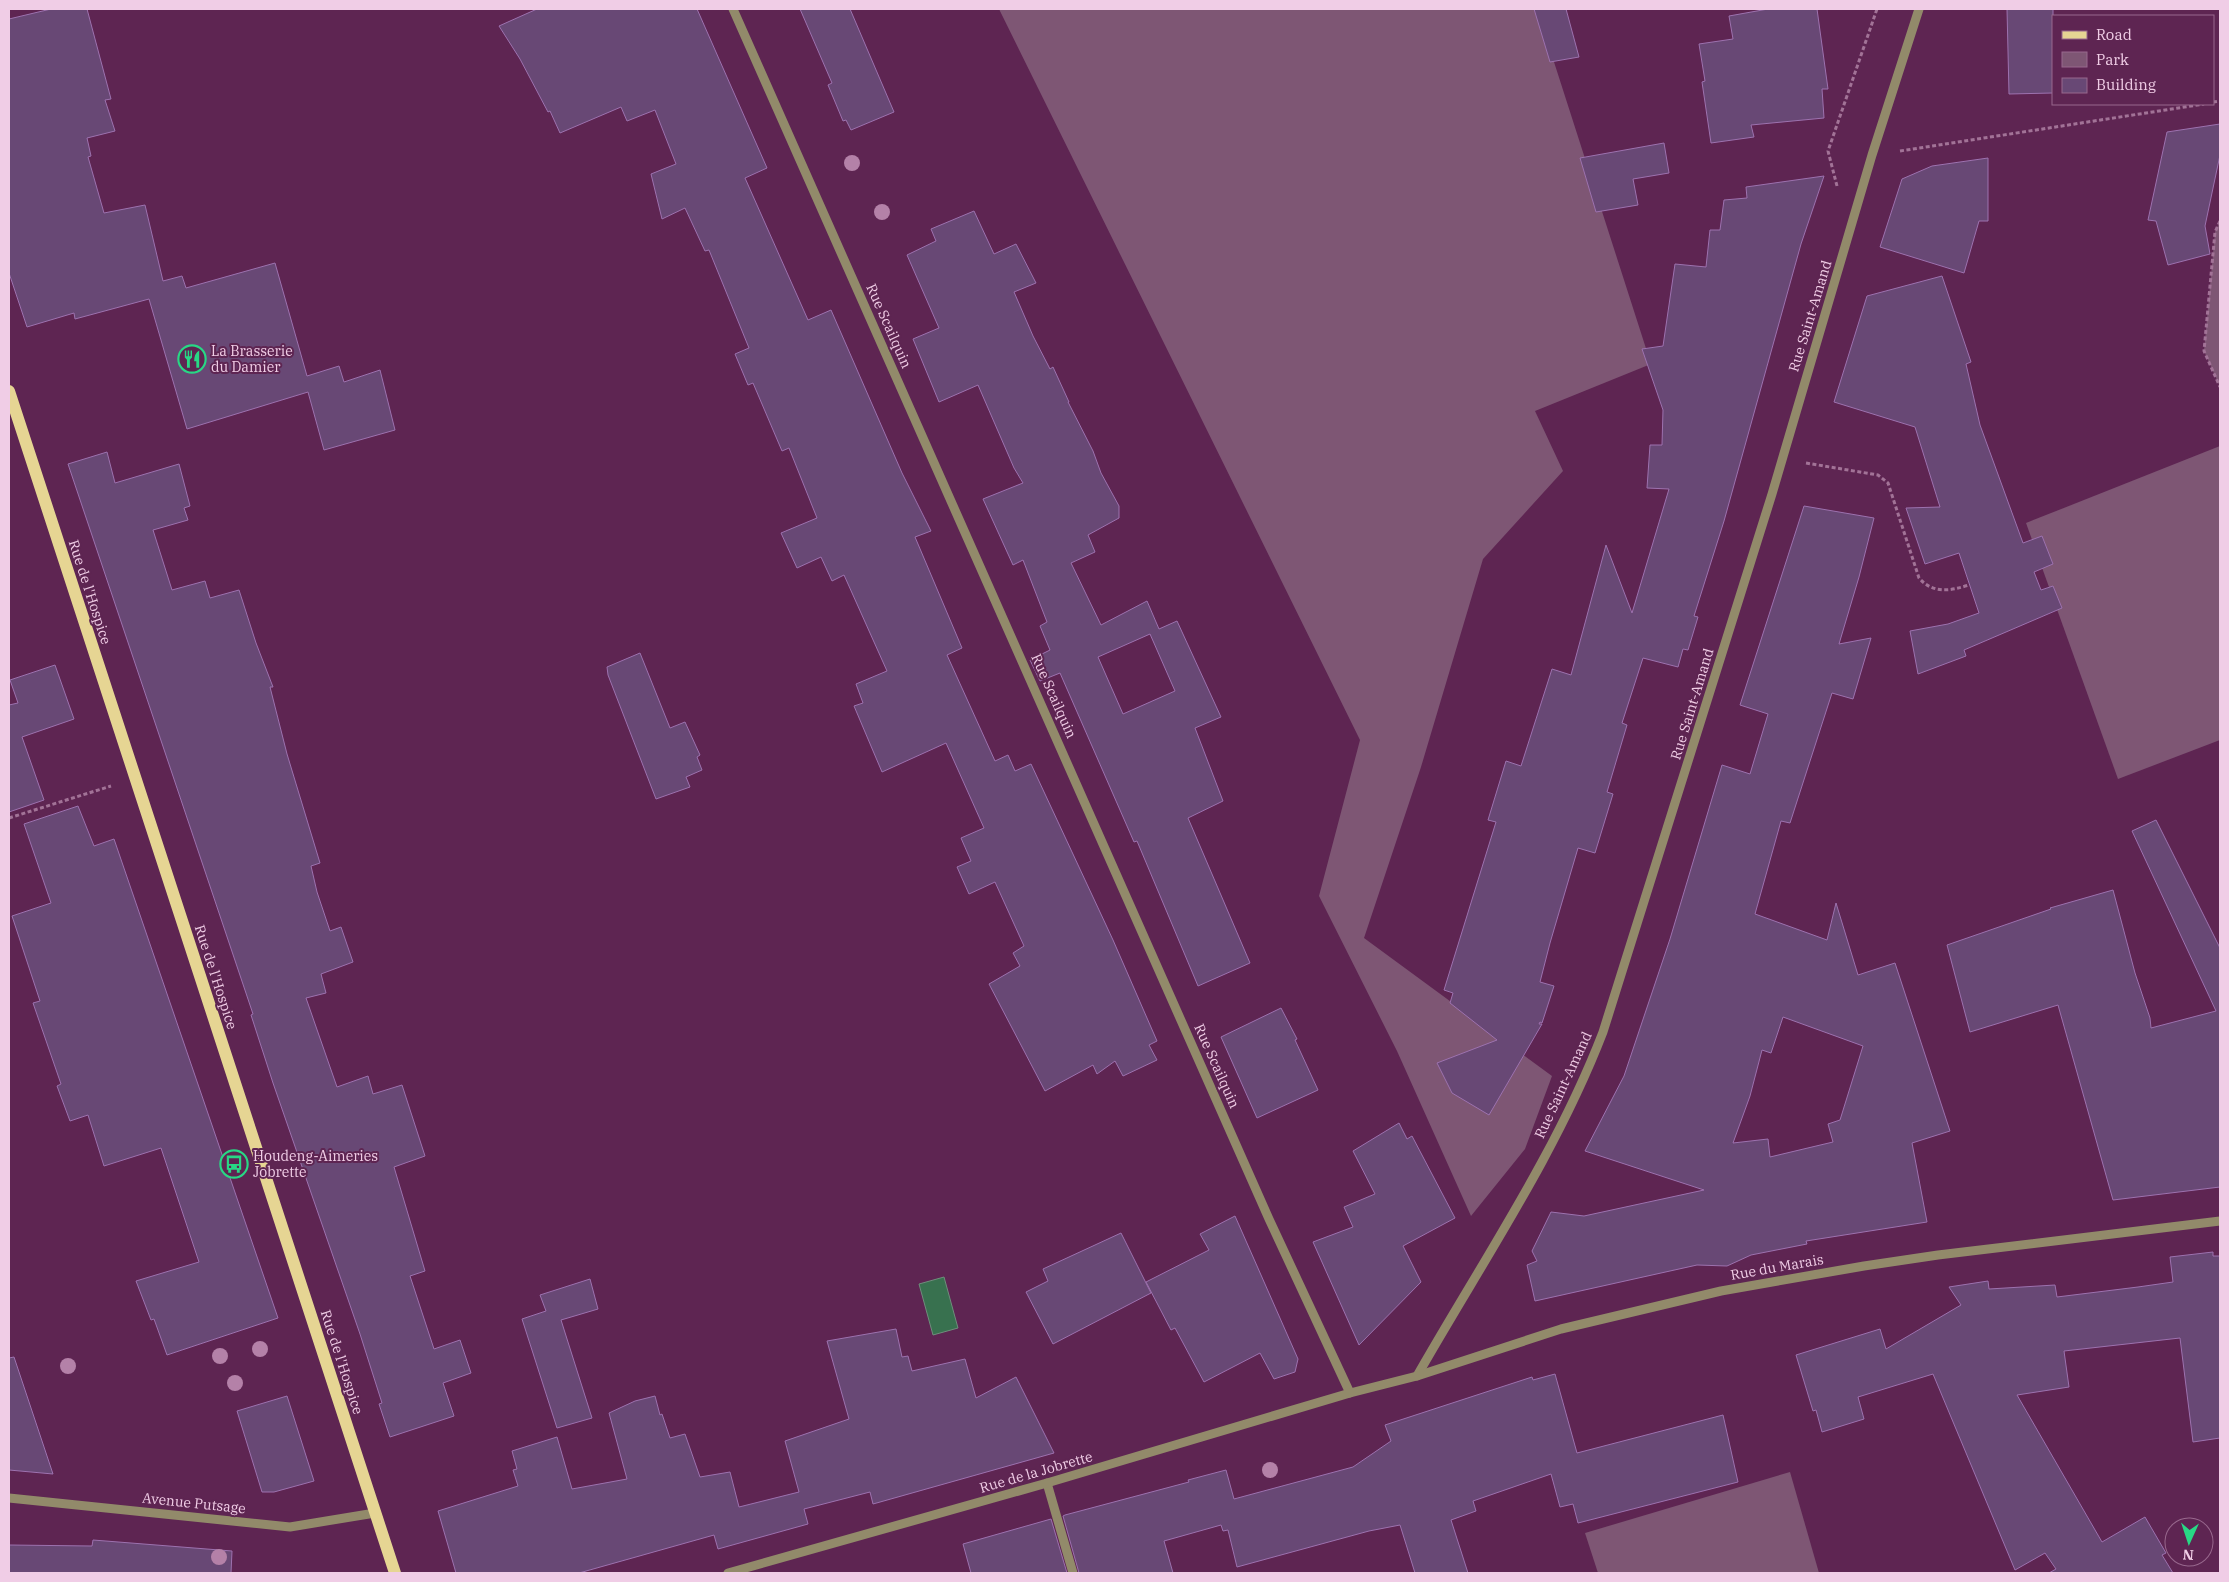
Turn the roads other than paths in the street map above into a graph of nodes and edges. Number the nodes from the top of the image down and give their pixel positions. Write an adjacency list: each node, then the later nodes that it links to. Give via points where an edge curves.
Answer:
1 (733, 9): 6 (street, Rue Scailquin, via 1268,1219)
2 (1920, 9): 5 (street, Rue Saint-Amand, via 1872,155 1782,459 1612,1004 1587,1073 1523,1200)
3 (9, 390): 9 (main road, Rue de l'Hospice)
4 (2220, 1221): 5 (street, Rue du Marais, via 1938,1255 1721,1292 1561,1329)
5 (1417, 1376): 6 (street, Rue du Marais)
6 (1350, 1393): 7 (street, Rue de la Jobrette)
7 (1047, 1483): 11 (street, Rue de la Jobrette); 12 (street)
8 (9, 1498): 9 (street, Avenue Putsage, via 290,1527)
9 (375, 1513): 10 (main road, Rue de l'Hospice)
10 (396, 1573)
11 (728, 1573)
12 (1073, 1573)

